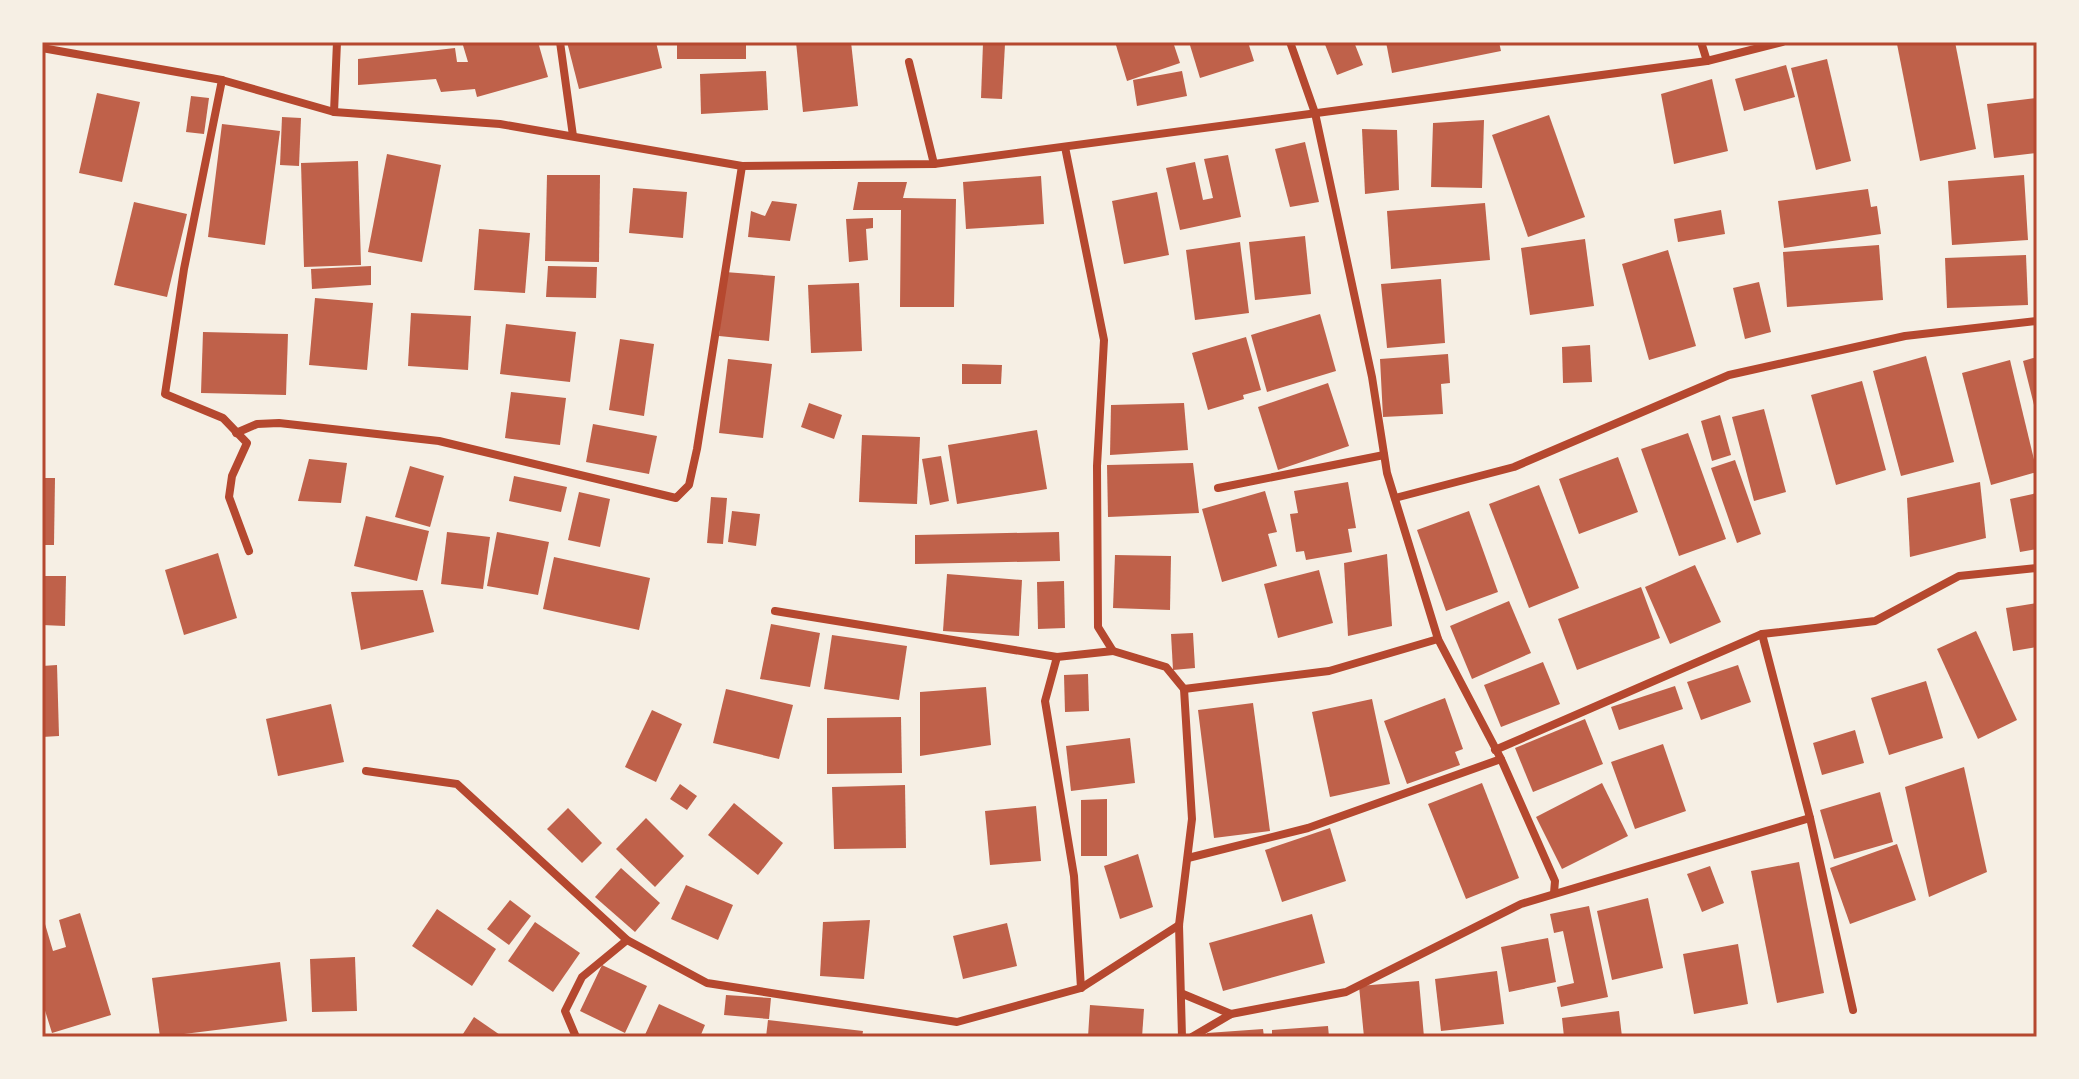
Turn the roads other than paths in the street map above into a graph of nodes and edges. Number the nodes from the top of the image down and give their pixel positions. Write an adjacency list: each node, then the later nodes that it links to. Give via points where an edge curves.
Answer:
1 (337, 42): 10 (street)
2 (560, 42): 12 (street)
3 (1290, 42): 11 (street)
4 (1701, 42): 7 (street)
5 (1782, 42): 7 (street)
6 (42, 48): 9 (street)
7 (1707, 61): 11 (street)
8 (909, 62): 14 (street)
9 (222, 80): 10 (street); 17 (street, via 165,394 223,418)
10 (334, 112): 12 (street, via 500,124)
11 (1315, 113): 13 (street); 18 (street)
12 (573, 136): 15 (street)
13 (1065, 147): 14 (street); 26 (street, via 1104,340 1097,466 1098,627)
14 (934, 164): 15 (street)
15 (742, 166): 17 (street, via 694,461 689,485 676,498 439,441 279,423 257,424)
16 (2037, 321): 20 (street, via 1905,336 1729,375 1514,467)
17 (236, 433): 21 (street, via 247,443 229,497)
18 (1384, 455): 19 (street); 20 (street)
19 (1218, 488)
20 (1395, 498): 25 (street)
21 (249, 551)
22 (2037, 568): 24 (street, via 1959,576 1875,621)
23 (775, 611): 27 (street)
24 (1762, 634): 29 (street); 31 (street)
25 (1438, 639): 28 (street, via 1329,671); 29 (street)
26 (1113, 651): 27 (street); 28 (street, via 1166,667)
27 (1057, 657): 36 (street, via 1045,701 1074,876)
28 (1184, 689): 32 (street, via 1192,819)
29 (1498, 754): 32 (street, via 1308,828); 33 (street, via 1555,881)
30 (366, 771): 35 (street, via 457,784)
31 (1810, 818): 33 (street); 38 (street)
32 (1188, 858): 34 (street)
33 (1554, 893): 39 (street, via 1521,904 1346,992)
34 (1179, 925): 36 (street); 37 (street)
35 (627, 940): 36 (street, via 707,983 957,1022); 40 (street, via 582,977 565,1011)
36 (1081, 988)
37 (1183, 994): 39 (street); 41 (street)
38 (1853, 1010)
39 (1231, 1014): 42 (street)
40 (576, 1037)
41 (1182, 1037)
42 (1192, 1037)

